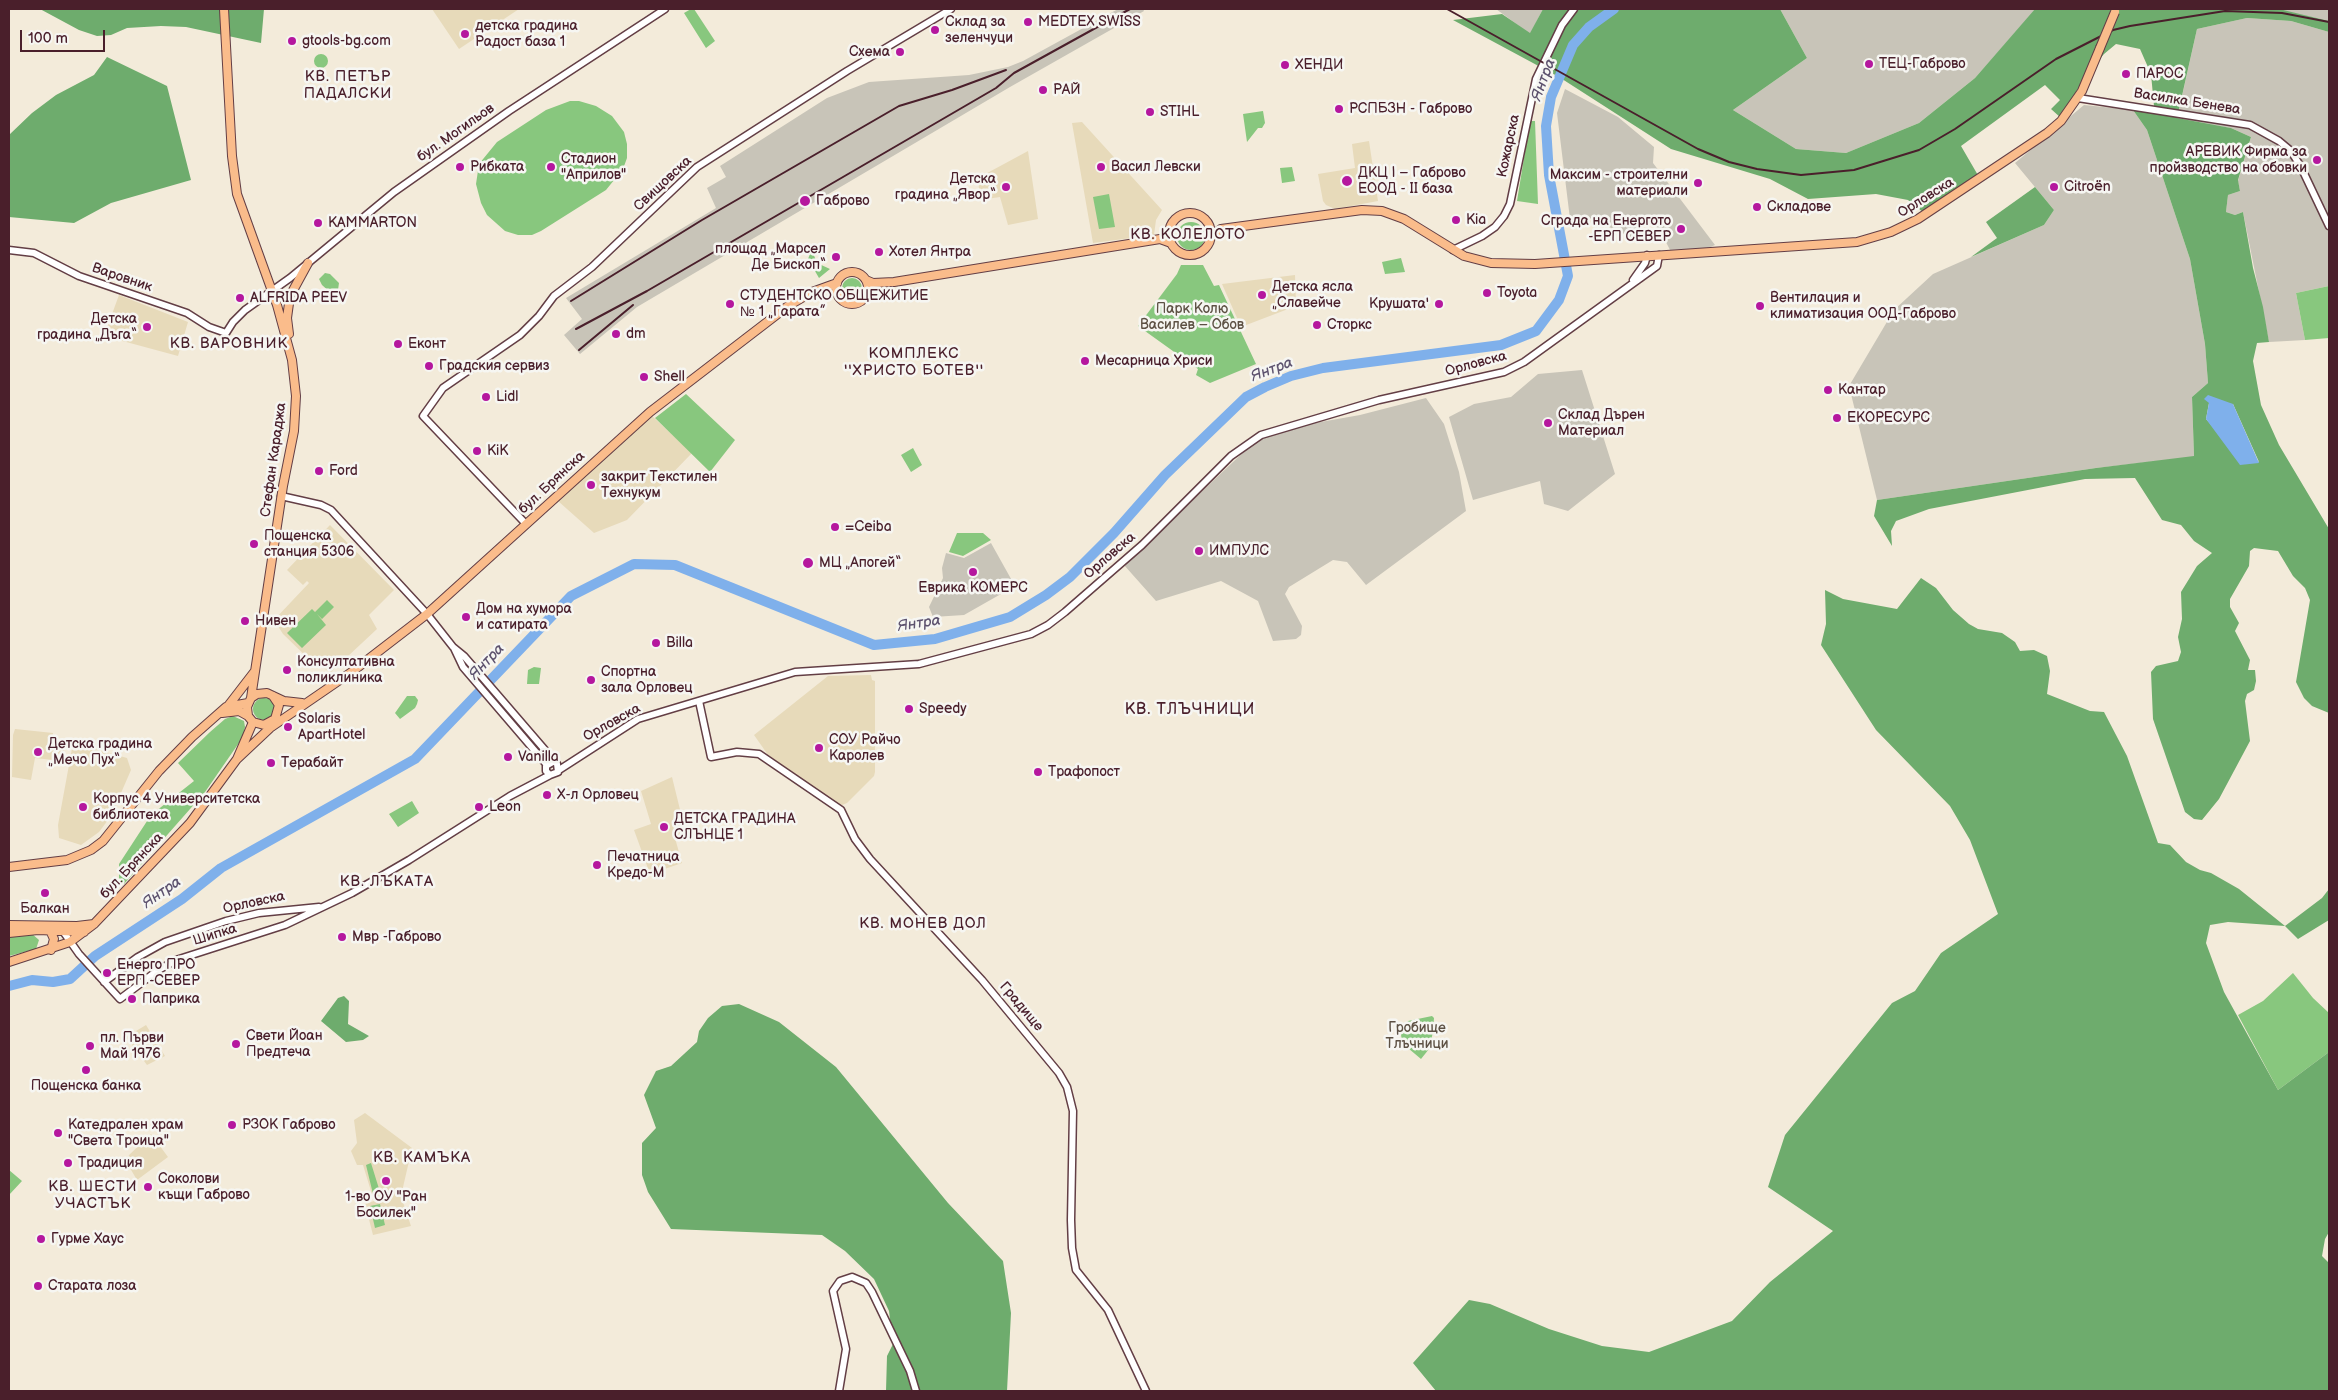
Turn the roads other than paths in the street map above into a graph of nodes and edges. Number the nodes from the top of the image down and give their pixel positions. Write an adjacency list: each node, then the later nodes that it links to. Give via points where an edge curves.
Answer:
1 (223, 9): 24 (main road, Стефан Караджа, via 237,194)
2 (665, 9): 18 (street, бул. Могильов, via 471,136 394,192)
3 (951, 9): 30 (street, Свищовска, via 697,167 592,267 554,296 520,335 443,388 423,416)
4 (1574, 9): 15 (street, Кожарска, via 1562,25 1536,79 1508,210 1495,227)
5 (2115, 10): 6 (main road, Орловска, bridge)
6 (2078, 98): 9 (street, Василка Бенева, via 2250,125 2291,151 2302,167); 17 (main road, Орловска, via 2061,121 2038,140 1923,216 1891,232 1857,242)
7 (1206, 220): 8 (main road, via 1188,212 1179,215); 10 (main road); 11 (main road)
8 (1170, 225): 12 (main road); 13 (main road)
9 (2329, 226)
10 (1221, 229): 11 (main road); 15 (main road, via 1352,210 1377,210 1412,224)
11 (1211, 237): 13 (main road, via 1204,249 1193,255 1181,253)
12 (1160, 239): 13 (main road); 20 (main road)
13 (1171, 244)
14 (9, 250): 27 (street, Варовник, via 34,254 79,276 186,313)
15 (1453, 250): 16 (main road, via 1482,262 1535,264)
16 (1647, 255): 17 (main road, Орловска); 22 (street, Орловска)
17 (1659, 255): 22 (street, Орловска, via 1657,266)
18 (308, 263): 24 (street, бул. Могильов); 28 (main road, via 293,286 288,304)
19 (866, 280): 20 (main road); 21 (main road, via 852,272 844,274); 25 (main road, via 869,290)
20 (894, 282): 25 (main road)
21 (837, 283): 23 (main road, бул. Брянска); 26 (main road)
22 (1631, 283): 36 (street, Орловска, via 1524,362 1504,372 1379,400 1261,435 1231,456 1142,545 1065,612 1031,634 919,664 795,672)
23 (818, 290): 26 (main road); 30 (main road, бул. Брянска, via 788,306 650,412)
24 (272, 291): 27 (street, бул. Могильов, via 245,310); 28 (main road, Стефан Караджа)
25 (866, 296): 26 (main road, via 862,302 852,305)
26 (838, 297)
27 (226, 333)
28 (292, 360): 29 (main road, Стефан Караджа, via 296,410)
29 (282, 496): 31 (street, via 330,510); 33 (main road, Стефан Караджа)
30 (526, 524): 31 (main road, бул. Брянска)
31 (427, 614): 32 (street); 37 (main road, бул. Брянска, via 353,671)
32 (453, 647): 45 (street); 46 (street, via 458,660)
33 (257, 668): 34 (main road, via 258,681); 35 (main road, Стефан Караджа); 38 (main road)
34 (269, 694): 35 (main road); 37 (main road, via 284,702); 41 (main road, via 279,709)
35 (250, 700): 38 (main road); 40 (main road)
36 (699, 701): 45 (street, Орловска, via 638,719 566,764); 63 (street, Градище, via 711,757 743,752 758,754 841,810 855,839 870,859 982,980 1058,1073 1067,1087 1074,1111 1071,1230 1076,1270 1108,1310)
37 (305, 702): 41 (main road); 44 (main road, бул. Брянска, via 270,728)
38 (226, 707): 39 (main road)
39 (220, 714): 40 (main road, via 239,711); 47 (main road, via 167,762 98,846 67,860)
40 (251, 719): 42 (main road, via 260,725); 43 (main road, бул. Брянска)
41 (275, 719): 42 (main road)
42 (268, 724): 43 (main road)
43 (242, 749): 44 (main road, бул. Брянска)
44 (238, 759): 51 (main road, бул. Брянска, via 190,823)
45 (557, 766): 46 (street); 46 (street, via 557,774)
46 (548, 771): 48 (street, Орловска, via 373,881)
47 (9, 867)
48 (323, 907): 49 (street, Орловска); 50 (street, Шипка)
49 (293, 908): 50 (street); 60 (street, Орловска, via 234,919 165,942 138,956)
50 (298, 919): 60 (street, Шипка, via 176,960 120,999)
51 (94, 924): 54 (main road); 55 (main road, бул. Брянска)
52 (9, 925): 53 (main road)
53 (48, 928): 54 (main road); 56 (main road); 58 (main road, via 54,940)
54 (60, 928): 55 (main road); 57 (street)
55 (86, 931): 57 (main road, бул. Брянска)
56 (9, 933)
57 (70, 942): 58 (main road, бул. Брянска); 60 (street)
58 (50, 950): 59 (main road, бул. Брянска)
59 (9, 962)
60 (104, 982)
61 (839, 1391): 62 (street, via 846,1349 834,1291 840,1281 852,1277 866,1284 872,1292 910,1371)
62 (916, 1391)
63 (1146, 1391)

